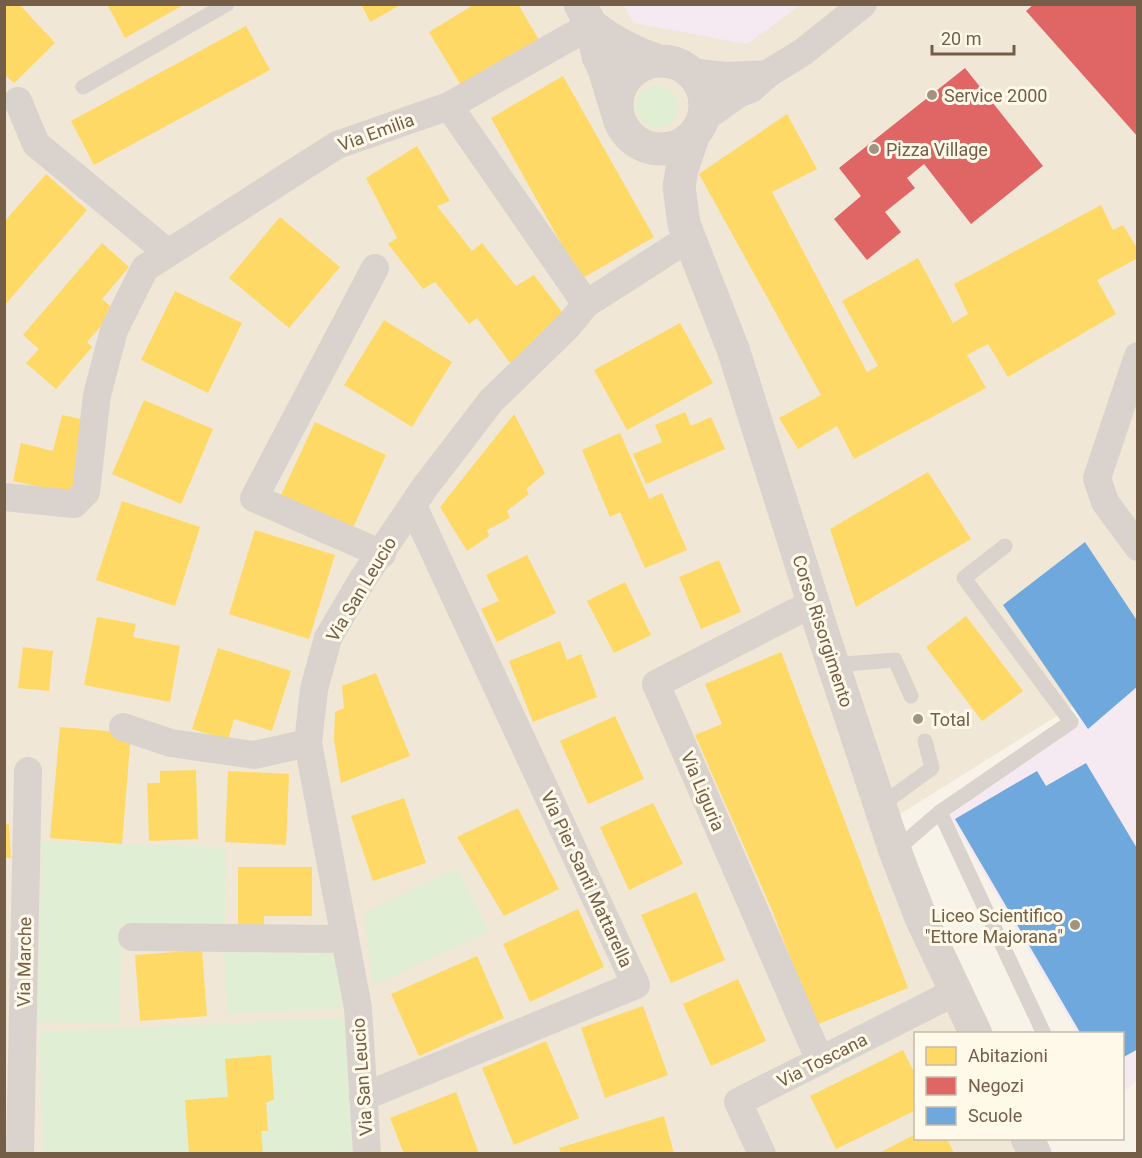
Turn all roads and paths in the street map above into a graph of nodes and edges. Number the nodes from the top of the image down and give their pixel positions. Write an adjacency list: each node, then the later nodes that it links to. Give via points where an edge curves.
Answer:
1 (227, 4): 7 (lane)
2 (863, 4): 6 (street, via 803,52)
3 (586, 15): 4 (street, via 606,36 639,55); 9 (street, Via Emilia); 10 (street)
4 (659, 61): 5 (street, via 676,63); 10 (street, via 645,64 623,82)
5 (690, 72): 6 (street, via 726,76); 11 (street, via 704,94)
6 (769, 73): 11 (street)
7 (84, 87)
8 (18, 101): 14 (street, via 36,144)
9 (449, 106): 14 (street, Via Emilia, via 337,145); 16 (street)
10 (617, 111): 12 (street, via 621,125)
11 (698, 127): 12 (street, via 683,144 655,149); 13 (street, Corso Risorgimento, via 679,187)
12 (641, 144): 13 (street, Corso Risorgimento)
13 (686, 231): 16 (street, Via San Leucio); 23 (street, Corso Risorgimento, via 733,349)
14 (167, 252): 18 (street, Via Emilia, via 145,268 114,330 97,395 86,492 74,504)
15 (375, 268): 22 (street, via 254,498)
16 (586, 304): 19 (street, Via San Leucio, via 491,401)
17 (1137, 356): 21 (street, via 1097,478 1105,501)
18 (4, 497)
19 (413, 506): 22 (street, Via San Leucio); 39 (street, Via Pier Santi Mattarella, via 636,984)
20 (1005, 546): 31 (lane, via 964,578 1071,722)
21 (1137, 547)
22 (382, 554): 28 (street, Via San Leucio, via 328,638 314,689)
23 (813, 603): 24 (street, Corso Risorgimento); 38 (street, Via Liguria, via 656,684)
24 (833, 664): 25 (lane, via 895,660); 30 (street, Corso Risorgimento)
25 (911, 696)
26 (123, 727): 28 (street, via 171,744 254,756)
27 (926, 741): 30 (lane, via 932,768)
28 (308, 743): 34 (street, Via San Leucio)
29 (28, 771): 41 (street, Via Marche)
30 (880, 806): 32 (street, Corso Risorgimento)
31 (940, 812): 32 (lane); 37 (lane)
32 (895, 850): 35 (street, Corso Risorgimento)
33 (132, 937): 34 (street)
34 (344, 939): 39 (street, Via San Leucio, via 358,1008)
35 (955, 992): 36 (street, Corso Risorgimento); 38 (street, Via Toscana)
36 (975, 1032)
37 (1043, 1032)
38 (820, 1061): 43 (street, Via Toscana, via 738,1102)
39 (363, 1097): 42 (street, Via San Leucio)
40 (1028, 1140): 44 (street)
41 (20, 1154)
42 (367, 1154)
43 (762, 1154)
44 (1035, 1154)

